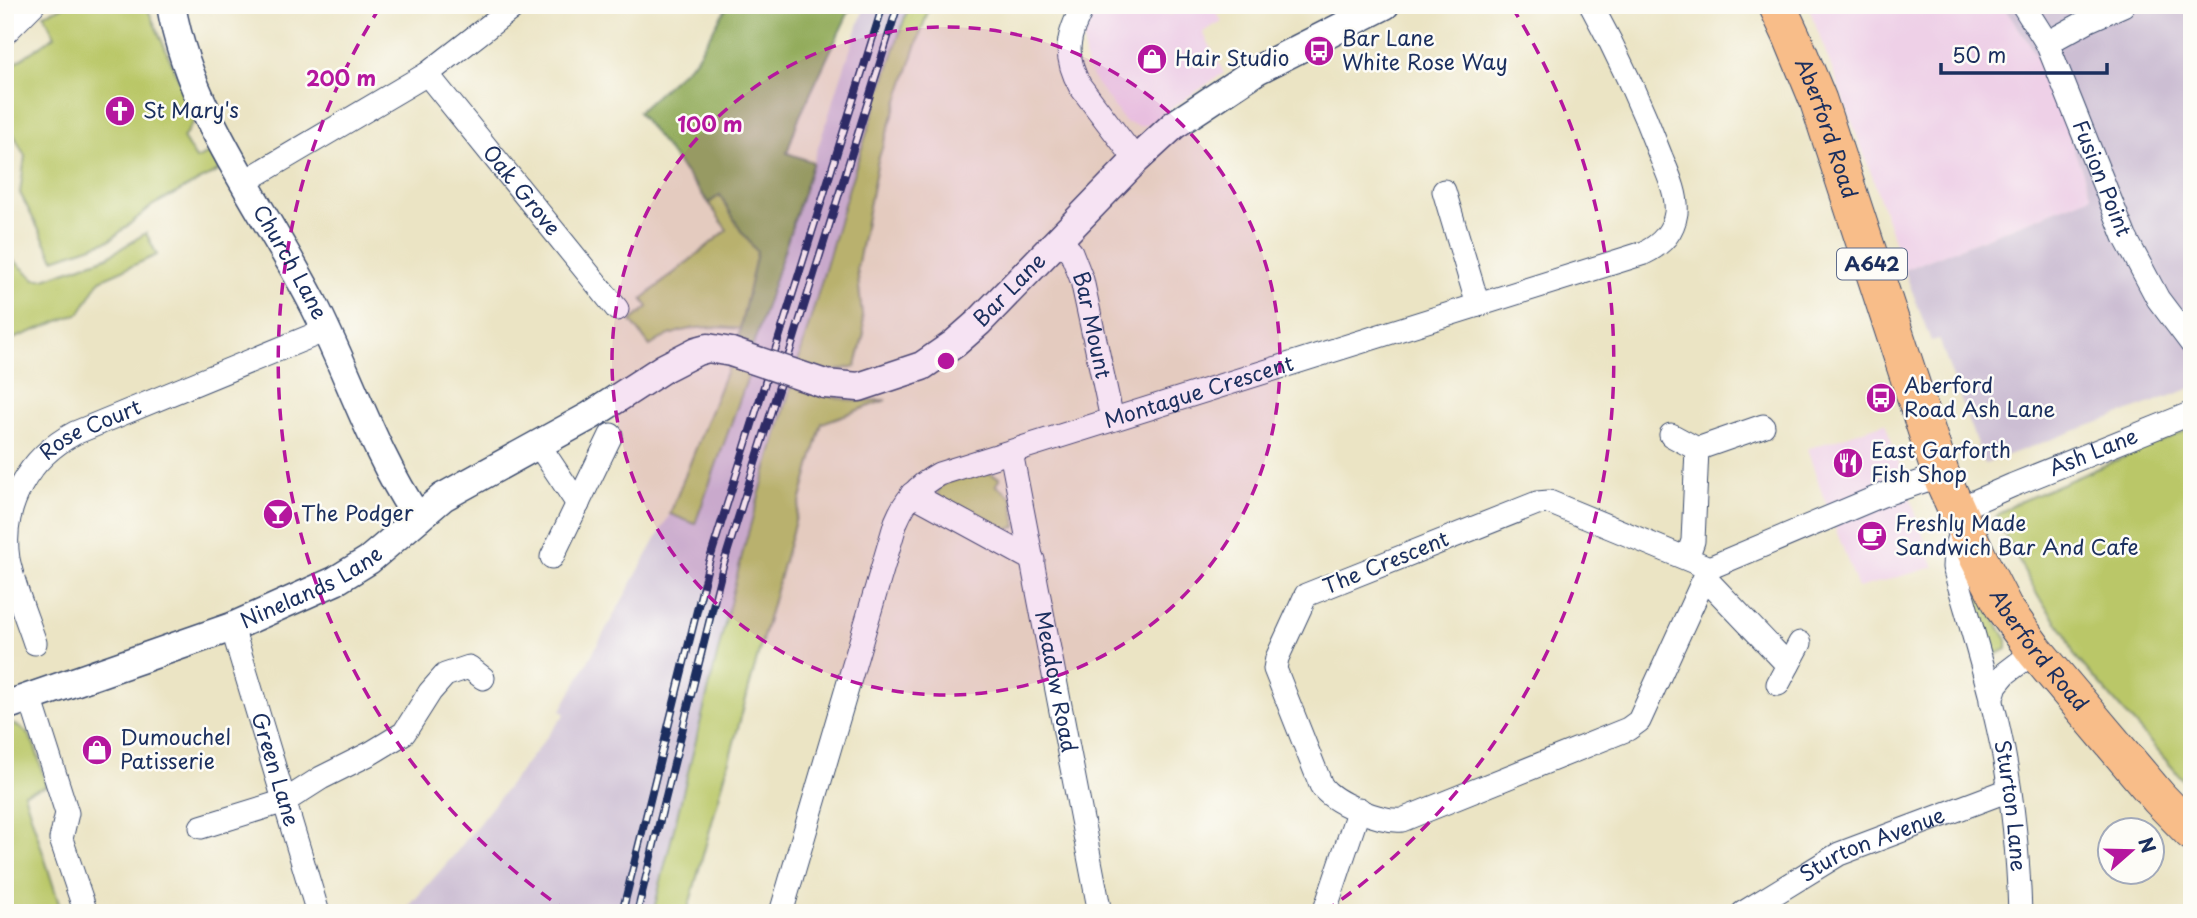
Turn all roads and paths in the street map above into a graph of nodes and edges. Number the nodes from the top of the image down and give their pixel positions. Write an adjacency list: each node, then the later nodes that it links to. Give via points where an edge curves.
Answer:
1 (33, 5): 10 (street)
2 (172, 5): 14 (street, Church Lane, via 187,66)
3 (516, 5): 12 (street)
4 (1084, 5): 13 (street, via 1069,40 1073,73)
5 (1385, 5): 13 (street, Bar Lane, via 1257,69 1174,125)
6 (1591, 5): 17 (street, Montague Crescent, via 1647,117 1676,203 1674,225 1667,237 1644,253)
7 (1777, 5): 30 (main road, Aberford Road / A642, via 1818,100)
8 (2023, 5): 11 (street, Fusion Point)
9 (2123, 5): 11 (street)
10 (5, 33)
11 (2047, 43): 20 (street, Fusion Point, via 2125,237 2158,299)
12 (427, 74): 14 (street); 18 (street, Oak Grove)
13 (1136, 160): 16 (street, Bar Lane)
14 (244, 182): 19 (street, Church Lane)
15 (1444, 191): 17 (street)
16 (1059, 239): 22 (street, Bar Lane, bridge, via 979,322 922,366 859,387 825,384 708,348 664,368); 23 (street, Bar Mount, via 1072,252 1082,280)
17 (1478, 304): 23 (street, Montague Crescent)
18 (617, 309)
19 (326, 330): 33 (street, Church Lane, via 391,472); 40 (street, Rose Court, via 75,433 36,463 12,507 7,540 11,573)
20 (2192, 344)
21 (2192, 413): 34 (street, Ash Lane, via 2013,485)
22 (590, 416): 27 (street, Ninelands Lane)
23 (1112, 419): 29 (street, Montague Crescent)
24 (1762, 426): 28 (street)
25 (611, 435): 32 (street)
26 (1671, 435): 28 (street)
27 (538, 444): 32 (street); 33 (street, Ninelands Lane, via 443,497)
28 (1697, 449): 36 (street, via 1693,541)
29 (1011, 452): 31 (street, Montague Crescent, via 939,474); 37 (street, Meadow Road)
30 (1941, 475): 34 (main road, Aberford Road / A642); 38 (street, via 1880,496)
31 (912, 494): 37 (street); 53 (street, Montague Crescent, via 896,522)
32 (578, 504): 35 (street)
33 (418, 518): 39 (street, Ninelands Lane, via 369,560 335,581)
34 (1959, 518): 42 (main road, Aberford Road / A642, via 2004,608); 44 (street, Sturton Lane, via 1954,567)
35 (552, 557)
36 (1687, 558): 38 (street, The Crescent); 48 (street, The Crescent, via 1543,502 1306,594 1277,658 1276,675 1325,791)
37 (1033, 560): 54 (street, Meadow Road)
38 (1707, 573): 41 (street, via 1783,675); 48 (street, The Crescent, via 1634,726 1402,820)
39 (232, 626): 45 (street, Ninelands Lane); 47 (street, Green Lane)
40 (35, 643)
41 (1800, 643)
42 (2035, 651): 44 (street, via 2006,673); 50 (main road, Aberford Road / A642)
43 (483, 678): 47 (street, via 470,667 445,675 404,733)
44 (1991, 701): 46 (street, Sturton Lane)
45 (18, 702): 51 (street, via 67,813 61,839)
46 (2009, 790): 56 (street, Sturton Avenue, via 1839,854); 57 (street, Sturton Lane)
47 (285, 801): 49 (street); 52 (street, Green Lane)
48 (1359, 809): 55 (street)
49 (201, 827)
50 (2192, 832)
51 (86, 913)
52 (318, 913)
53 (781, 913)
54 (1100, 913)
55 (1324, 913)
56 (1743, 913)
57 (2020, 913)

